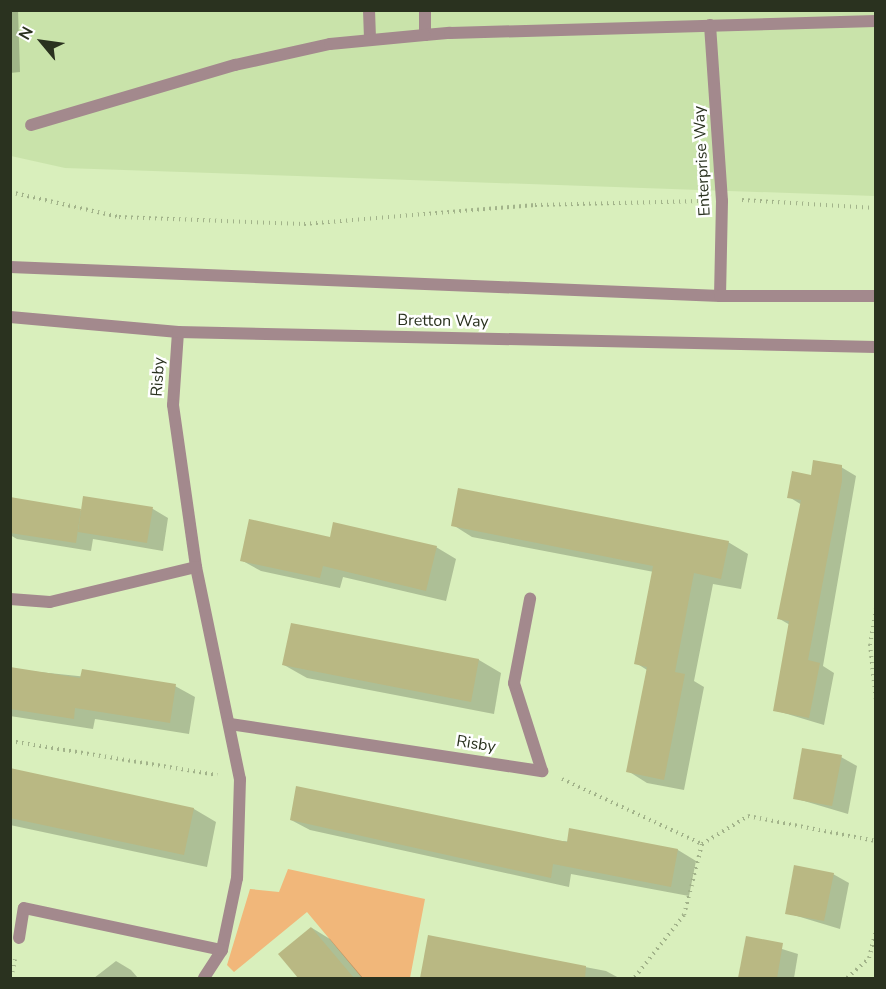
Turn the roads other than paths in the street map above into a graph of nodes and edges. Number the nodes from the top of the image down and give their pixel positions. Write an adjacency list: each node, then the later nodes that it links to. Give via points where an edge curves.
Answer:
1 (369, 10): 6 (street)
2 (425, 10): 5 (street)
3 (876, 21): 4 (street)
4 (710, 25): 5 (street); 9 (street, Enterprise Way, via 722,201)
5 (425, 35): 6 (street)
6 (370, 40): 7 (street, via 235,65)
7 (31, 125)
8 (10, 267): 9 (street)
9 (720, 296): 10 (street)
10 (876, 296)
11 (10, 317): 12 (street, Bretton Way)
12 (178, 332): 13 (street, Bretton Way); 14 (street, Risby, via 173,405)
13 (876, 347)
14 (196, 567): 15 (street, via 50,602); 17 (street, Risby)
15 (10, 598)
16 (530, 599): 17 (street, Risby, via 514,683 542,771)
17 (230, 724): 19 (street, Risby, via 240,779 237,878)
18 (19, 938): 19 (street, via 24,908)
19 (222, 950): 20 (street, Risby)
20 (204, 978)

